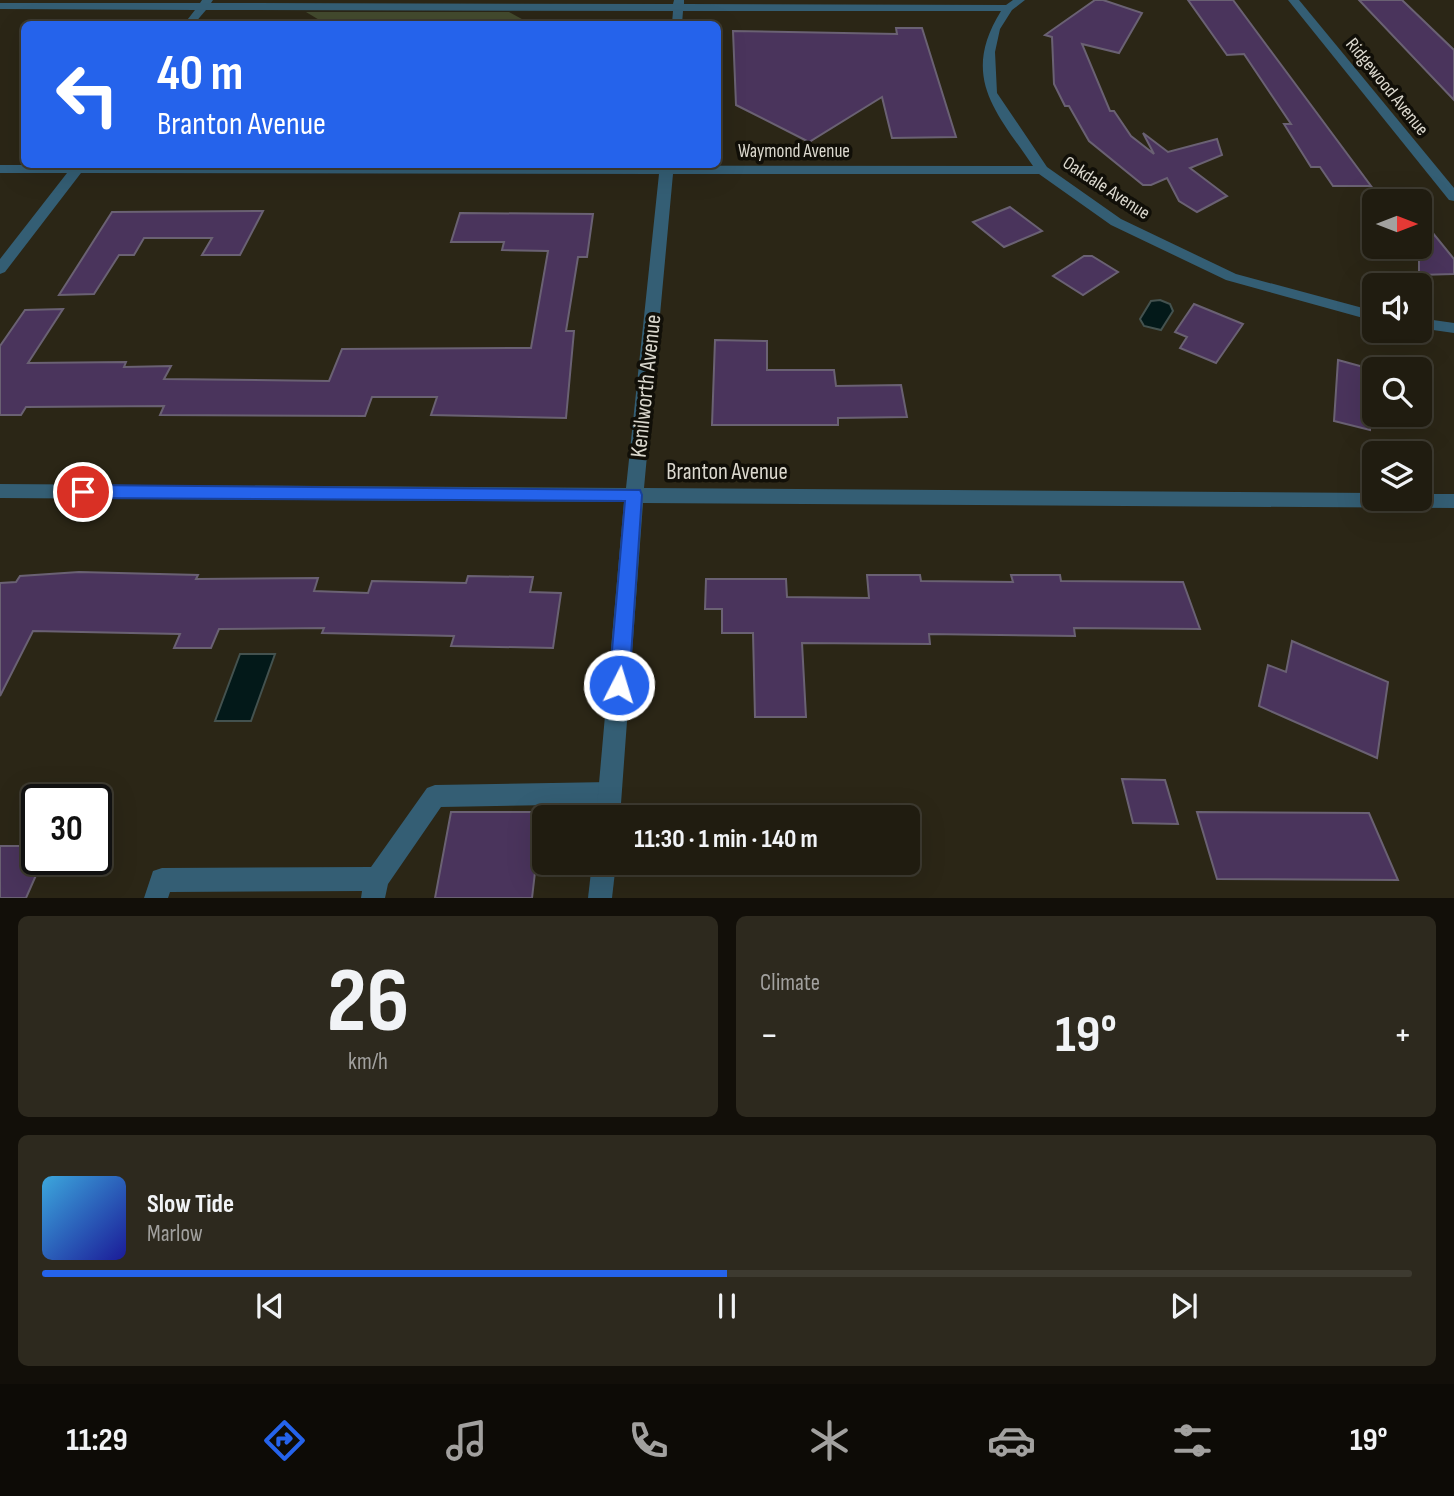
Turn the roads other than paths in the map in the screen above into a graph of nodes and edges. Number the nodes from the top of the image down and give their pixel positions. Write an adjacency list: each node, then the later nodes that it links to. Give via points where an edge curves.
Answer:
1 (1293, 0): 14 (street, Ridgewood Avenue)
2 (206, 3): 3 (street); 5 (street); 6 (street)
3 (679, 3): 4 (street); 7 (street)
4 (1014, 4): 13 (street, Oakdale Avenue, via 995,29 989,52 991,93)
5 (0, 6)
6 (192, 21)
7 (677, 21)
8 (721, 167): 13 (street, Waymond Avenue)
9 (40, 168): 12 (street, Waymond Avenue)
10 (78, 168): 15 (street)
11 (666, 168): 20 (street, Kenilworth Avenue)
12 (0, 169)
13 (1042, 170): 16 (street, Oakdale Avenue, via 1116,222 1231,277)
14 (1454, 197)
15 (0, 269)
16 (1362, 313)
17 (1432, 325): 18 (street)
18 (1454, 328)
19 (0, 491): 20 (street, Branton Avenue)
20 (634, 495): 21 (street, Branton Avenue); 22 (street, Kenilworth Avenue)
21 (1454, 501)
22 (610, 793): 23 (street, Kenilworth Avenue); 25 (street, via 435,796)
23 (609, 805)
24 (603, 875): 27 (street)
25 (375, 888): 26 (street, via 162,880)
26 (156, 898)
27 (600, 898)

